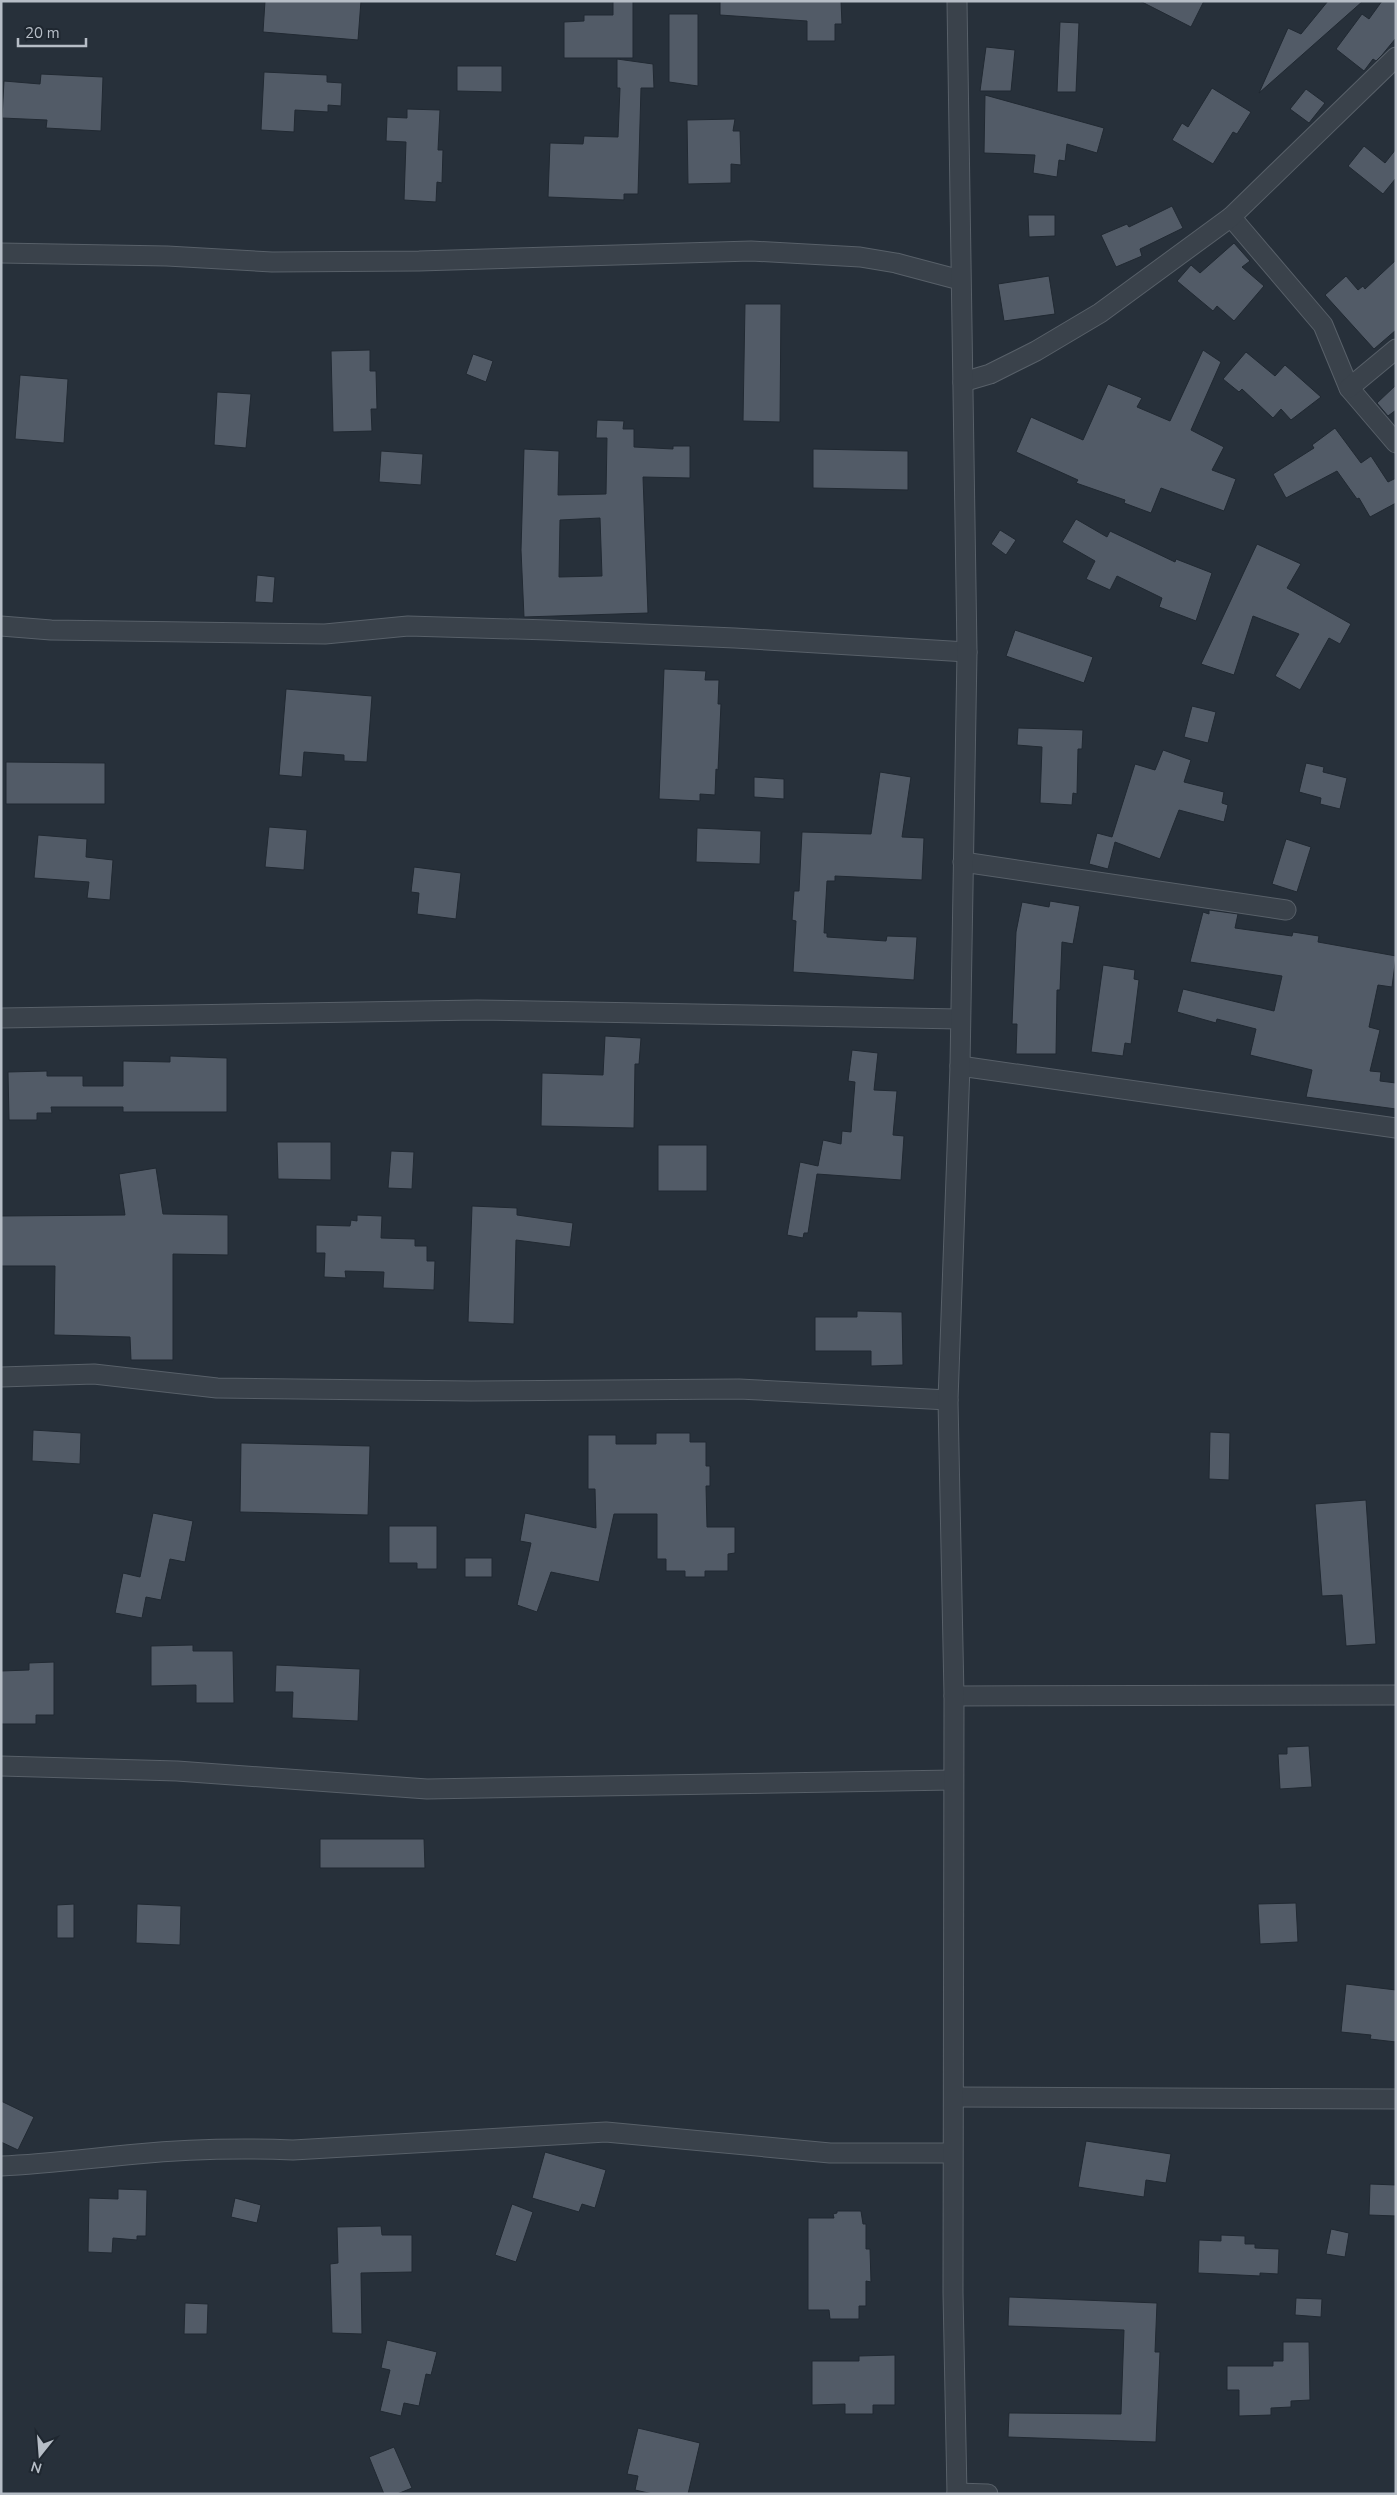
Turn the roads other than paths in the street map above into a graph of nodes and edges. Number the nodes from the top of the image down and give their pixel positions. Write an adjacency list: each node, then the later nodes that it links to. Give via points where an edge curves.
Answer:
1 (957, 1): 5 (street)
2 (1396, 57): 3 (street)
3 (1231, 217): 7 (street, via 1100,313 1036,351 990,374); 8 (street, via 1322,325)
4 (1, 253): 5 (street, via 167,256 272,262 751,251 860,257)
5 (960, 280): 7 (street)
6 (1396, 349): 8 (street)
7 (964, 382): 11 (street)
8 (1349, 388): 9 (street)
9 (1396, 443)
10 (1, 626): 11 (street, via 51,630 325,634 408,626 735,638)
11 (967, 652): 12 (street)
12 (963, 862): 13 (street); 15 (street)
13 (1286, 910)
14 (1, 1018): 15 (street, via 477,1010)
15 (959, 1019): 16 (street)
16 (960, 1066): 17 (street); 19 (street)
17 (1396, 1128)
18 (1, 1377): 19 (street, via 94,1374 217,1388 470,1391 739,1389)
19 (948, 1400): 21 (street)
20 (1396, 1695): 21 (street)
21 (954, 1696): 23 (street)
22 (1, 1766): 23 (street, via 176,1771 427,1789)
23 (953, 1780): 24 (street)
24 (955, 2097): 25 (street); 26 (street)
25 (1396, 2099)
26 (952, 2153): 27 (street, via 830,2153 606,2132 293,2150 243,2148 167,2152); 28 (street)
27 (1, 2166)
28 (956, 2493): 29 (street)
29 (988, 2494)

